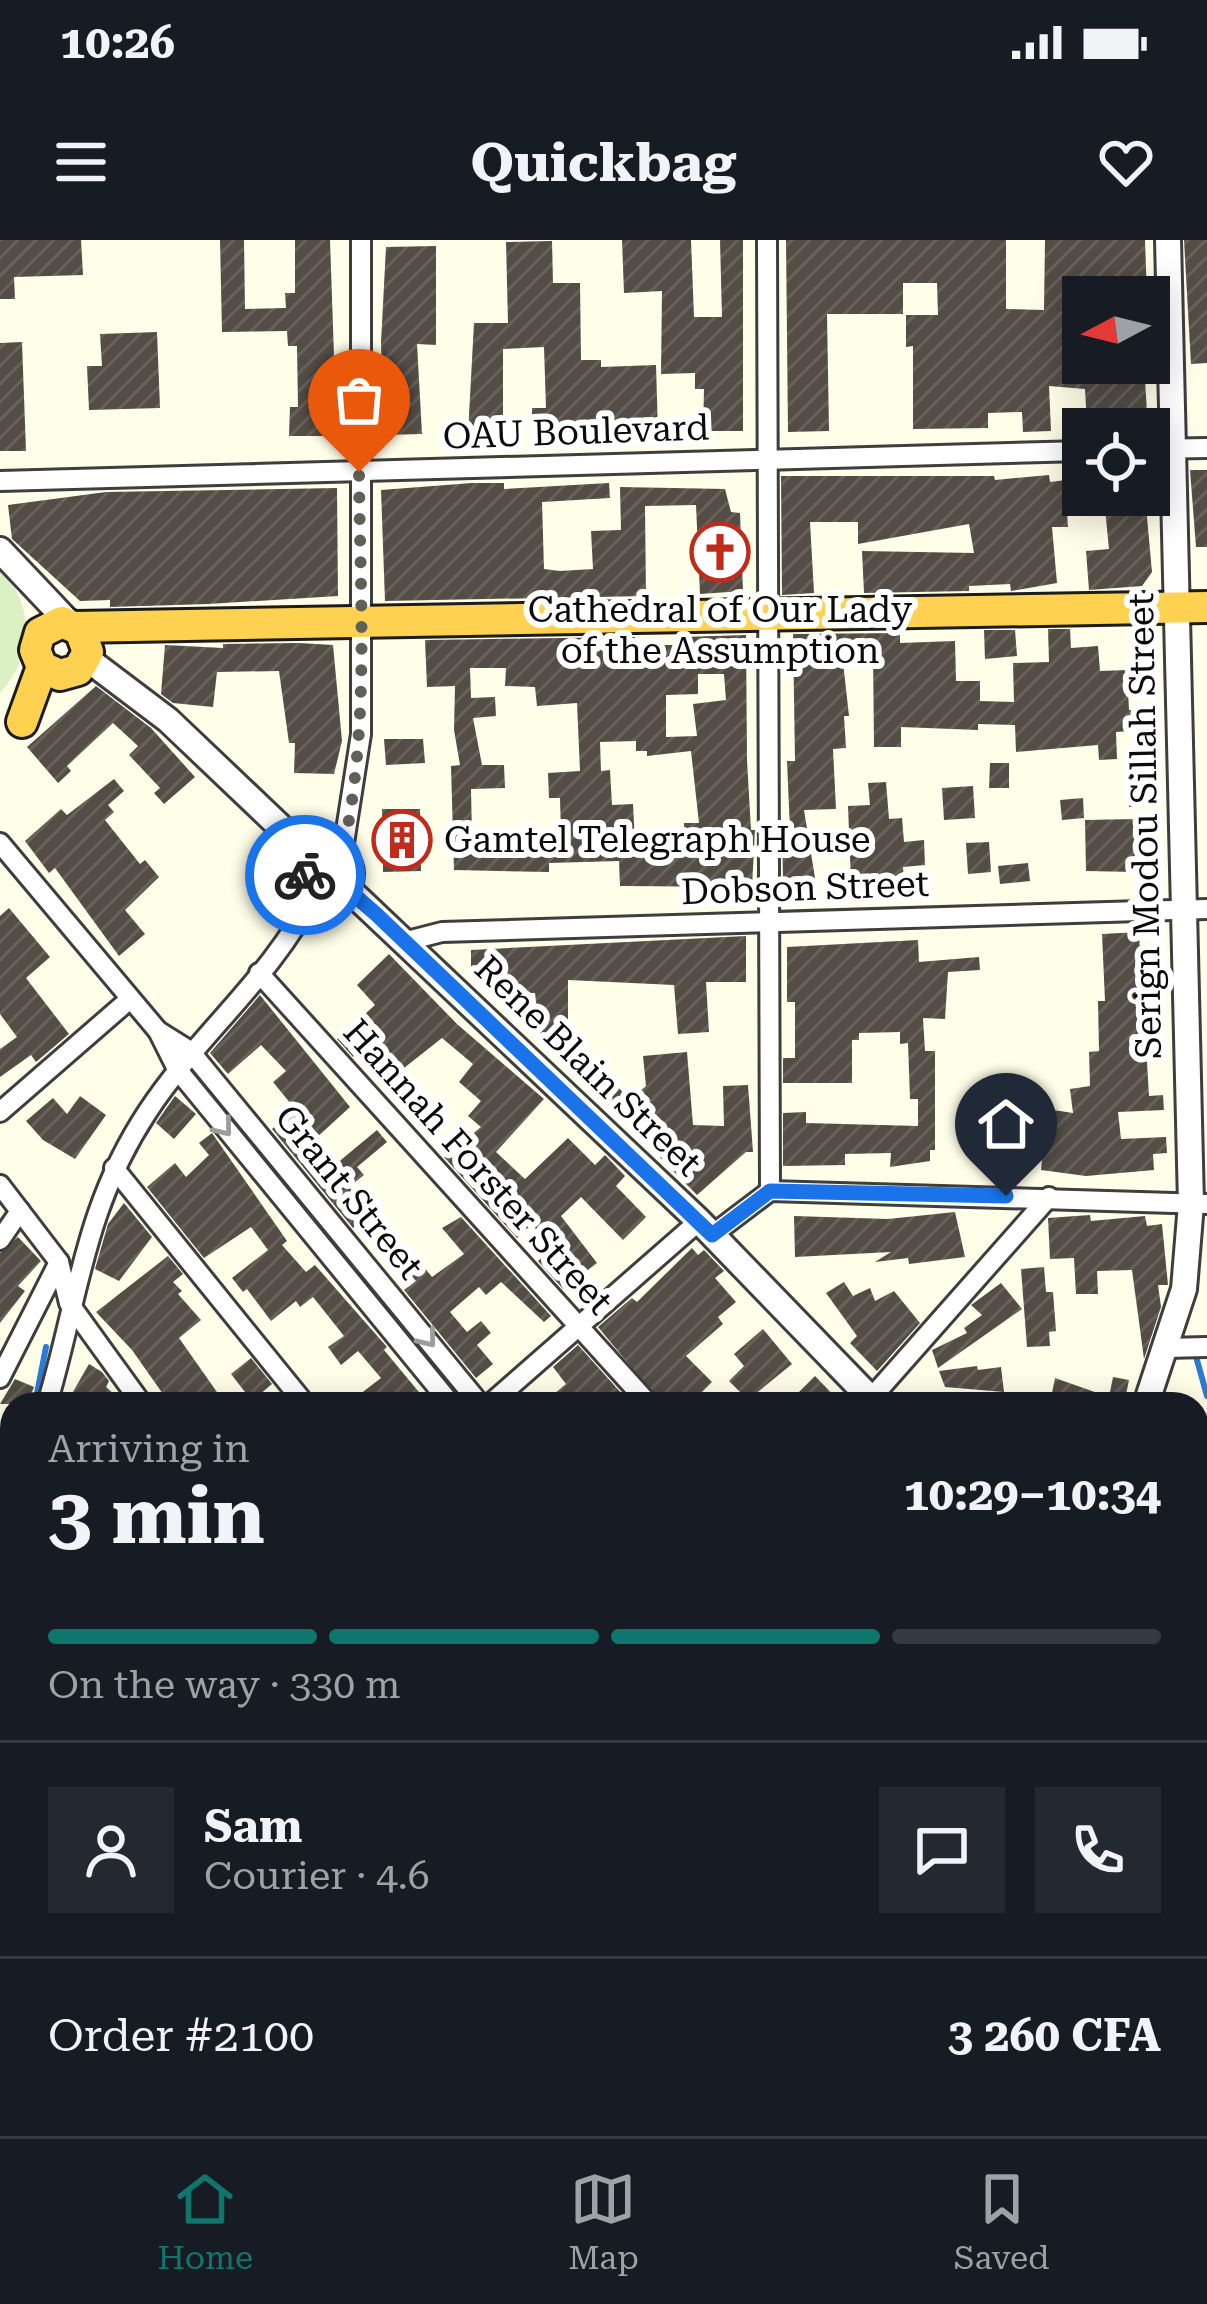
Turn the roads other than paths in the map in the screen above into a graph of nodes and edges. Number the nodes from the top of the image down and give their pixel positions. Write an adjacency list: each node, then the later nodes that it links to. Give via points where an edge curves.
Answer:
1 (361, 240): 9 (street)
2 (767, 240): 8 (street)
3 (1168, 240): 4 (street, Serign Modou Sillah Street)
4 (1162, 408)
5 (1207, 448): 6 (street)
6 (1170, 449)
7 (1062, 452): 8 (street, OAU Boulevard)
8 (767, 460): 9 (street, OAU Boulevard); 15 (street)
9 (359, 472): 10 (street, OAU Boulevard); 16 (street)
10 (0, 481)
11 (1170, 497): 14 (street, Serign Modou Sillah Street)
12 (0, 550): 13 (street)
13 (35, 589): 17 (street); 17 (street)
14 (1191, 608): 15 (highway); 24 (street, Serign Modou Sillah Street)
15 (766, 613): 16 (highway); 25 (street)
16 (360, 623): 17 (highway, via 170,627); 20 (street, via 361,734)
17 (67, 649): 18 (highway); 21 (street, via 168,720)
18 (11, 731)
19 (0, 842): 28 (street, Grant Street)
20 (342, 856): 21 (street); 22 (street, via 351,872)
21 (312, 857): 23 (street, via 305,879)
22 (346, 888): 23 (street, via 328,898); 26 (street, Rene Blain Street)
23 (314, 893): 27 (street)
24 (1195, 910): 25 (street, Dobson Street); 31 (street, Serign Modou Sillah Street)
25 (771, 922): 26 (street, Dobson Street, via 442,932); 36 (street)
26 (406, 941): 40 (street, Rene Blain Street)
27 (259, 973): 30 (street); 44 (street, Hannah Forster Street)
28 (130, 999): 29 (street, Grant Street); 33 (street)
29 (158, 1031): 30 (street, Grant Street); 32 (street, Grant Street)
30 (190, 1051): 32 (street); 52 (street, Grant Street, one-way to 52)
31 (1196, 1060): 38 (street, Serign Modou Sillah Street)
32 (177, 1069): 34 (street); 51 (street, Grant Street, one-way to 51)
33 (0, 1112)
34 (114, 1168): 43 (street); 50 (street)
35 (0, 1185): 39 (street)
36 (770, 1191): 37 (street); 40 (street)
37 (1049, 1197): 38 (street); 56 (street)
38 (1199, 1204): 46 (street, Serign Modou Sillah Street)
39 (20, 1211): 41 (street); 42 (street)
40 (706, 1228): 44 (street); 55 (street, Rene Blain Street)
41 (0, 1240)
42 (59, 1262): 43 (street); 47 (street)
43 (68, 1303): 48 (street); 49 (street)
44 (575, 1324): 53 (street); 54 (street, Hannah Forster Street)
45 (1207, 1347): 46 (street)
46 (1166, 1348): 57 (street, Serign Modou Sillah Street)
47 (0, 1378)
48 (50, 1392)
49 (133, 1392)
50 (295, 1392)
51 (441, 1392)
52 (470, 1392)
53 (503, 1392)
54 (638, 1392)
55 (862, 1392)
56 (880, 1392)
57 (1150, 1392)

